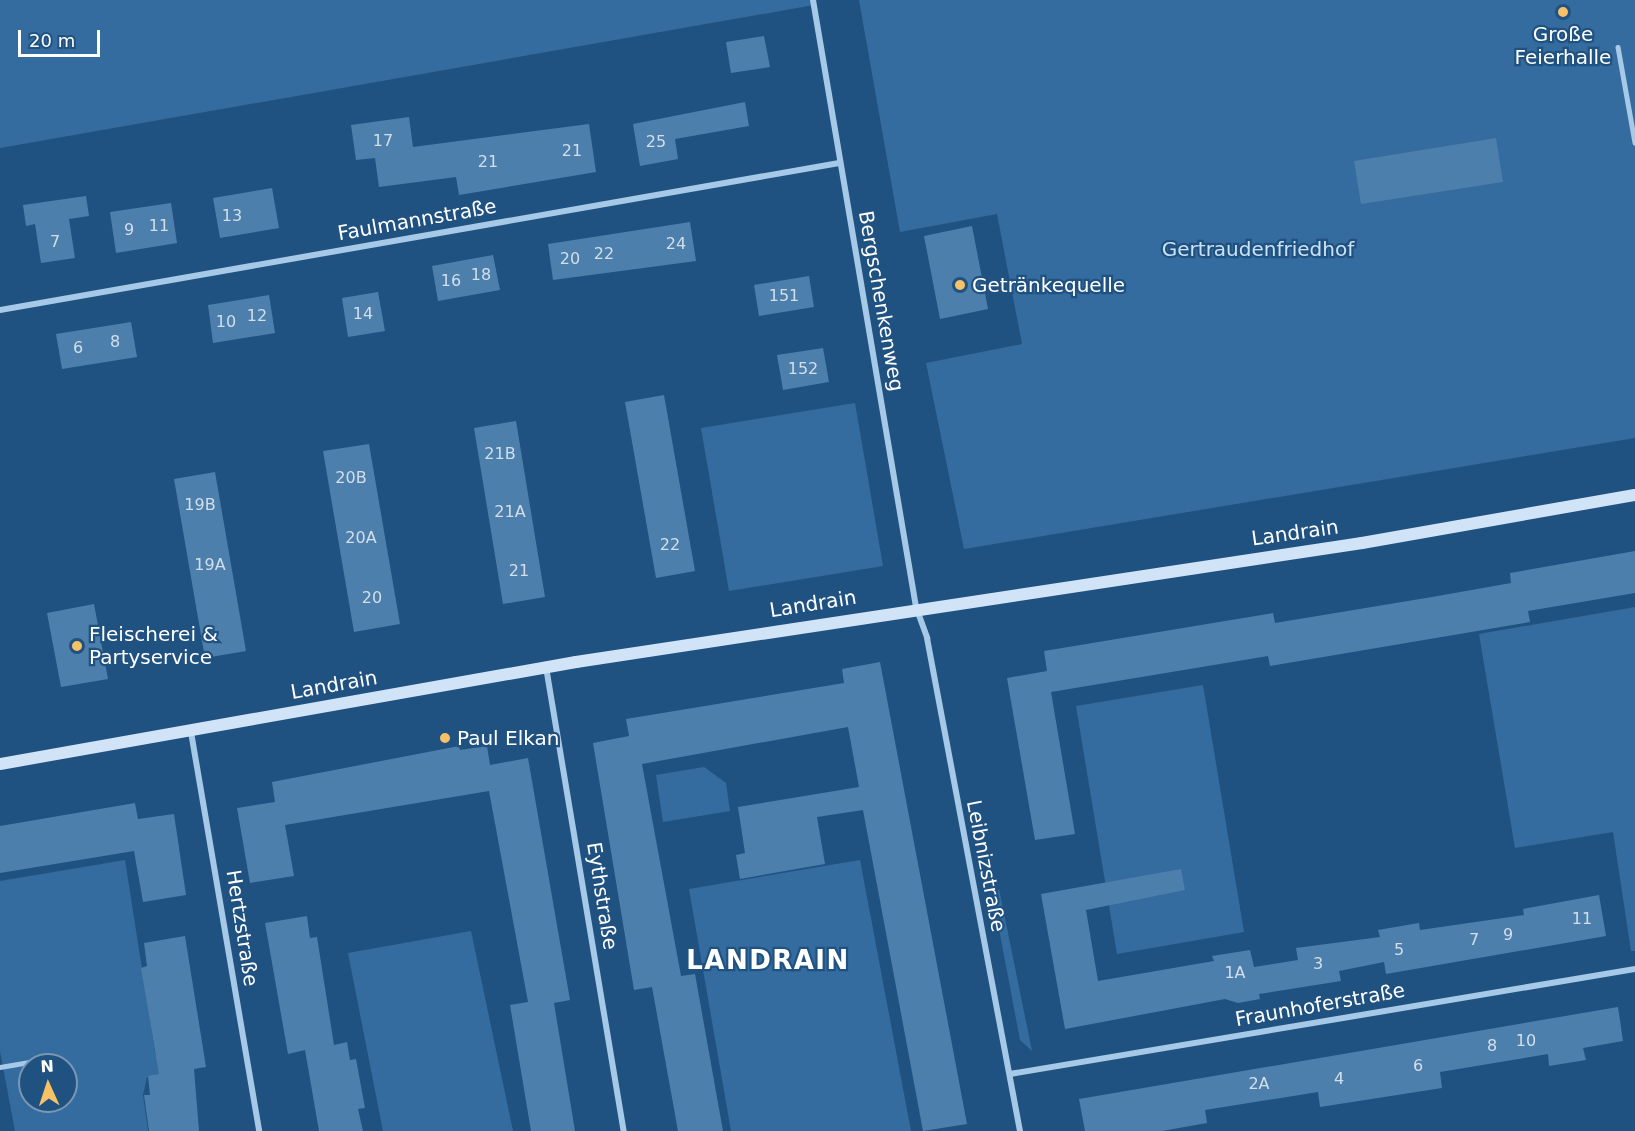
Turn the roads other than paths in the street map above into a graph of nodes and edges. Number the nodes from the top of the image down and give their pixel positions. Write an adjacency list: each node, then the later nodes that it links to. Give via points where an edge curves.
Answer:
1 (813, 0): 4 (street, Bergschenkenweg)
2 (1618, 47): 3 (lane)
3 (1635, 142)
4 (839, 163): 5 (street, Faulmannstraße); 7 (street, Bergschenkenweg)
5 (0, 310)
6 (1635, 495): 7 (street, Landrain, via 1362,543)
7 (916, 607): 8 (street, Landrain); 14 (street, Leibnizstraße, via 927,638)
8 (546, 667): 9 (street, Landrain); 16 (street, Eythstraße)
9 (190, 732): 10 (street, Landrain); 15 (street, Hertzstraße)
10 (0, 764)
11 (1635, 969): 14 (street, Fraunhoferstraße)
12 (18, 1064): 13 (lane)
13 (0, 1067)
14 (1010, 1074): 17 (street, Leibnizstraße)
15 (259, 1131)
16 (624, 1131)
17 (1020, 1131)

